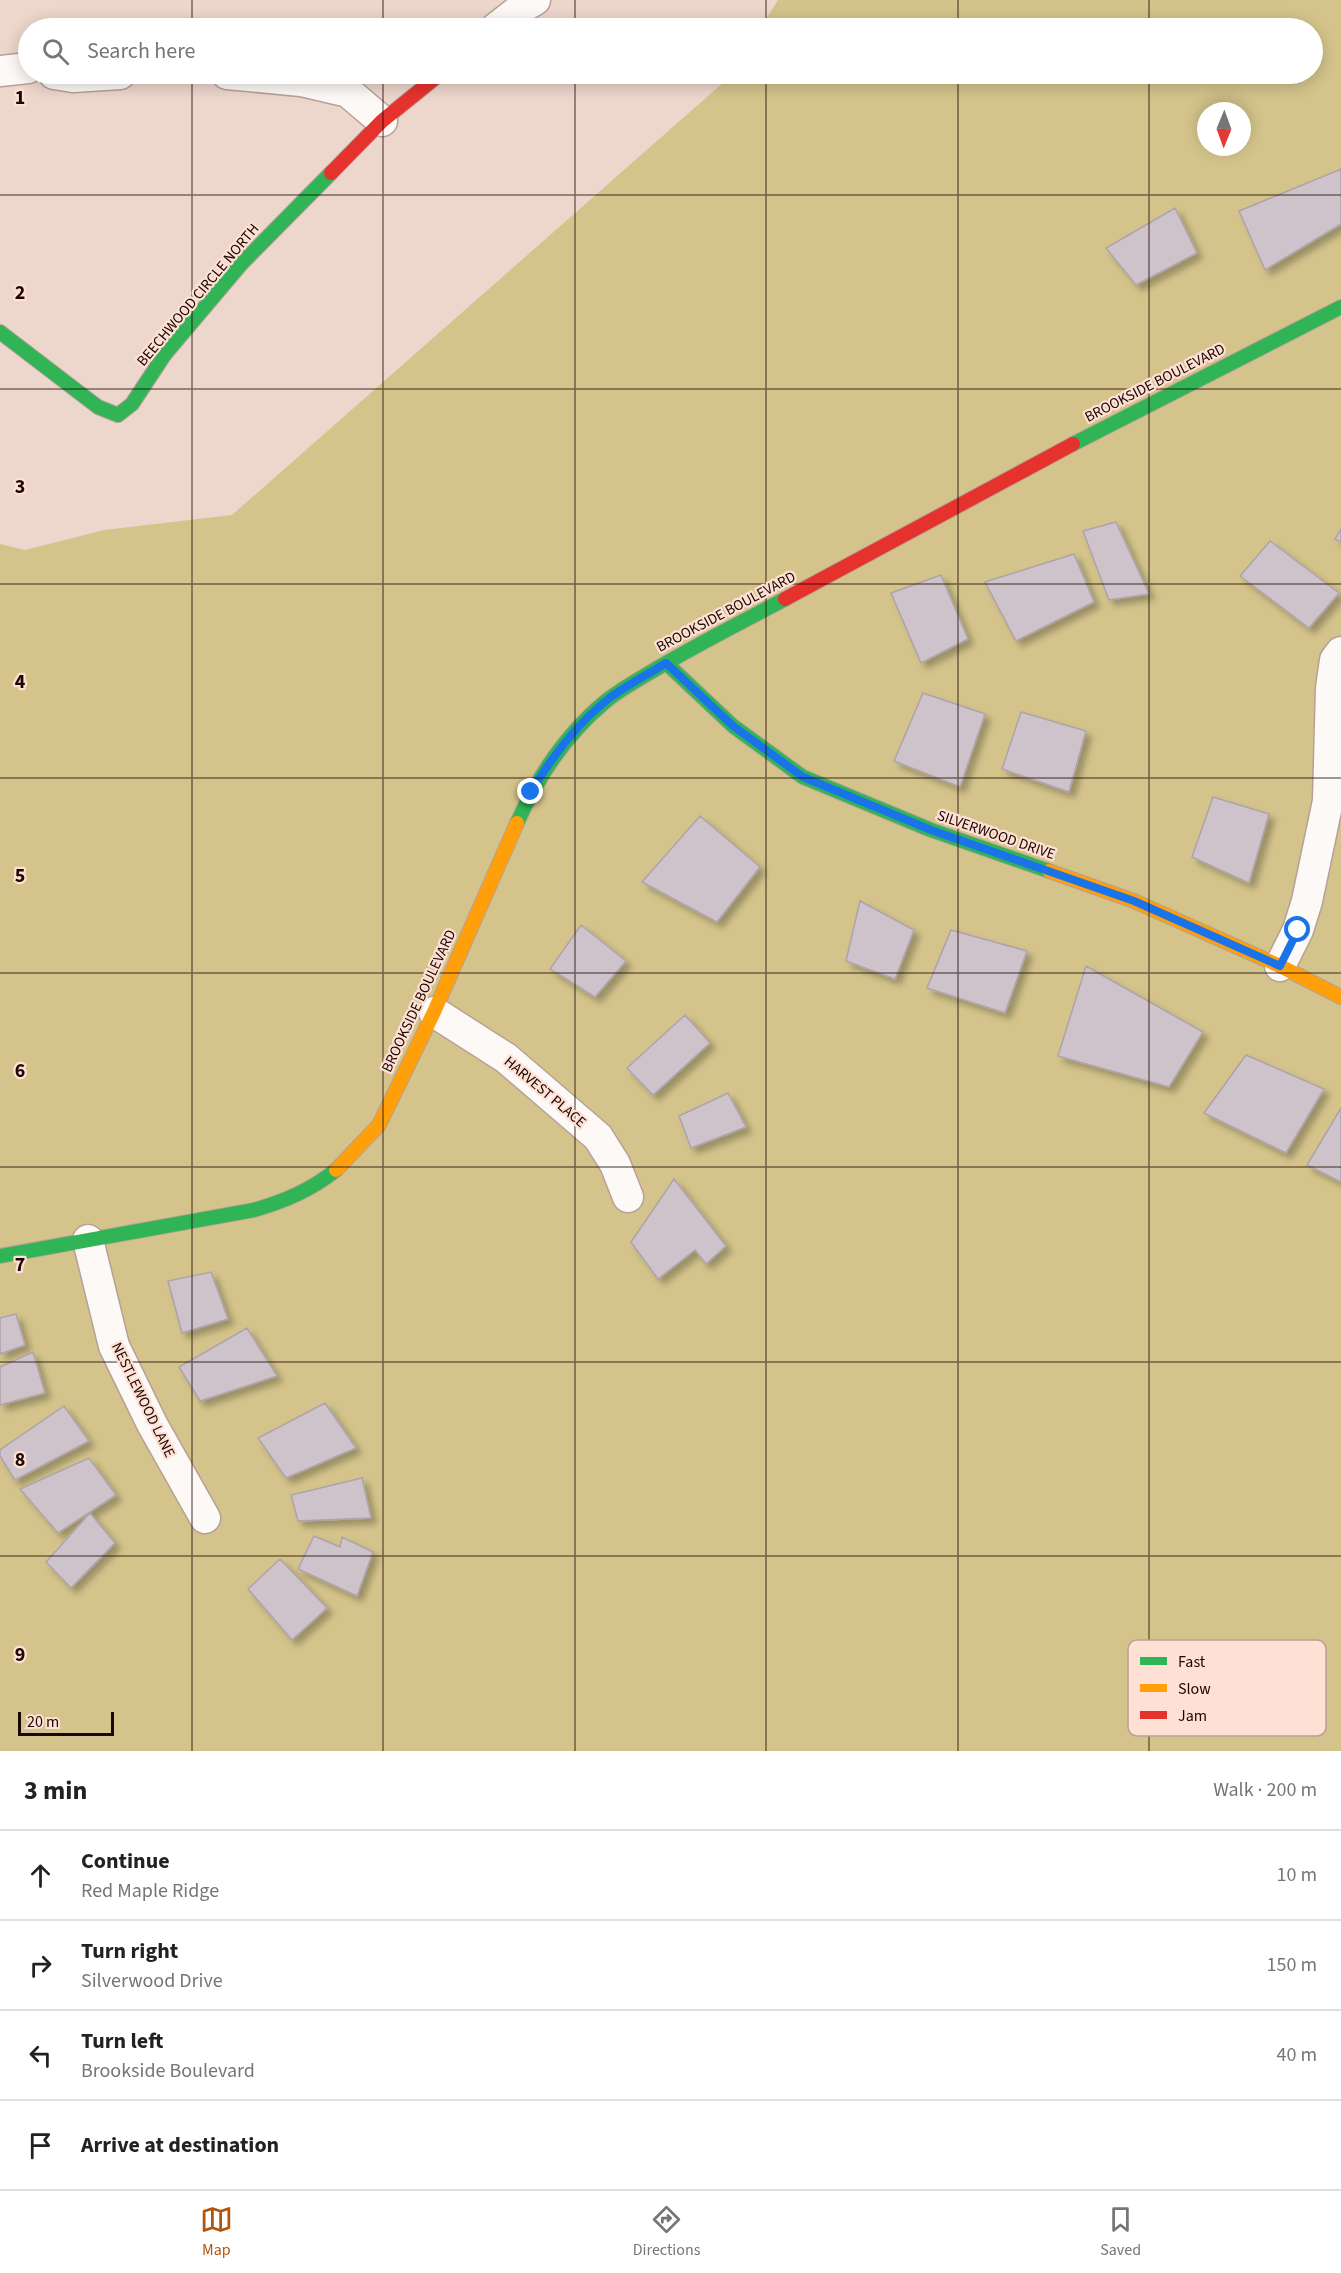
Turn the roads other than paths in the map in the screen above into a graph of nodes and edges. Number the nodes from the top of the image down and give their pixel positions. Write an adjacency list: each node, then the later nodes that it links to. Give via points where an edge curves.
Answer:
1 (535, 0): 2 (street)
2 (509, 18)
3 (18, 70): 4 (street)
4 (0, 71)
5 (314, 84): 7 (street, via 348,92)
6 (428, 84): 7 (street)
7 (382, 121): 9 (street, BEECHWOOD CIRCLE NORTH, via 242,263 165,354 132,404 118,415 98,407)
8 (1341, 307): 11 (street, BROOKSIDE BOULEVARD, via 1100,429)
9 (0, 332)
10 (1341, 652): 12 (street, via 1335,660 1331,688 1328,801 1307,901)
11 (666, 663): 12 (street, SILVERWOOD DRIVE, via 733,726 803,777 931,830 1134,901); 14 (street, BROOKSIDE BOULEVARD, via 608,699 578,727 547,766 531,792)
12 (1280, 966): 13 (street, SILVERWOOD DRIVE)
13 (1341, 998)
14 (434, 1012): 15 (street, HARVEST PLACE, via 506,1058 598,1137 615,1164); 16 (street, BROOKSIDE BOULEVARD, via 379,1125 342,1165 317,1185 288,1200 254,1210)
15 (628, 1197)
16 (88, 1239): 17 (street, BROOKSIDE BOULEVARD); 18 (street, NESTLEWOOD LANE, via 114,1346)
17 (0, 1256)
18 (205, 1518)

